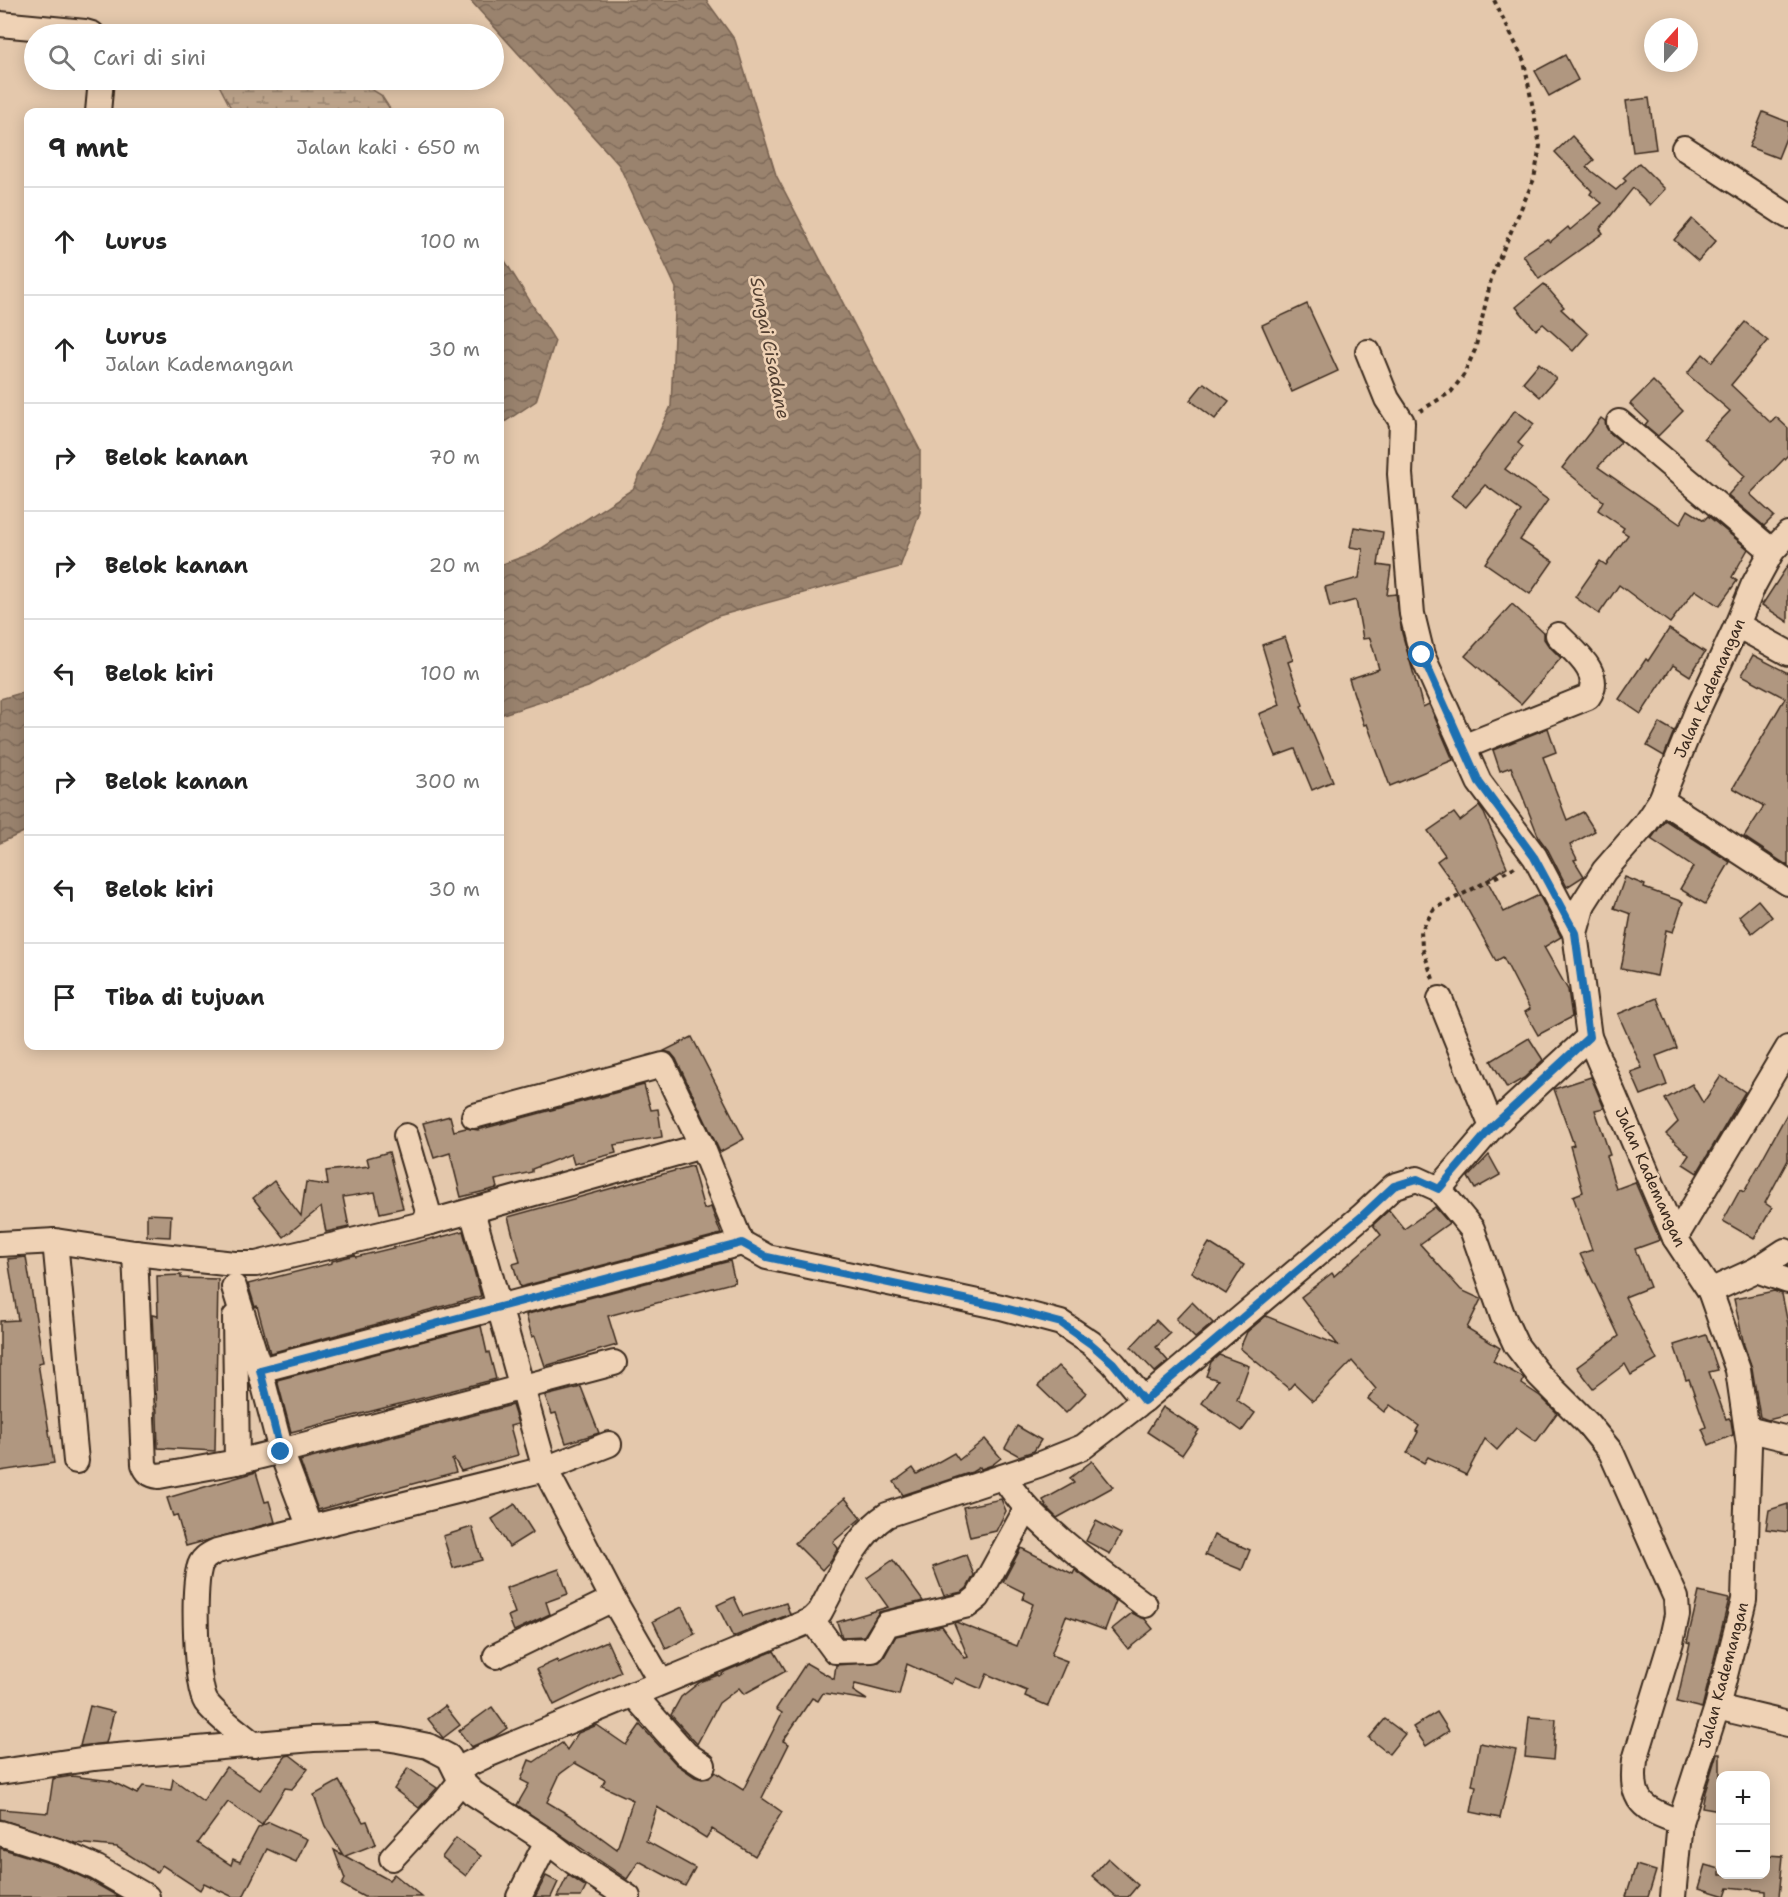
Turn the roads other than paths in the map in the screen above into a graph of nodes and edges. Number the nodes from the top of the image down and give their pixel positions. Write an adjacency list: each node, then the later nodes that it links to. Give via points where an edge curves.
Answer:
1 (0, 24): 2 (street)
2 (24, 26)
3 (100, 90): 4 (street)
4 (98, 108)
5 (1684, 148): 6 (street)
6 (1788, 216)
7 (1368, 352): 13 (street, via 1387,399 1402,422 1400,474 1412,614 1422,655)
8 (1619, 422): 9 (street)
9 (1780, 542): 10 (street, Jalan Kademangan, via 1753,586)
10 (1737, 625): 12 (street); 14 (street, Jalan Kademangan)
11 (1557, 635): 13 (street, via 1593,674 1593,690 1588,697)
12 (1788, 652)
13 (1463, 747): 16 (street, via 1479,782 1534,857)
14 (1661, 800): 15 (street); 16 (street, Jalan Kademangan, via 1604,871 1583,904)
15 (1788, 883)
16 (1575, 933): 18 (street, Jalan Kademangan)
17 (1440, 999): 22 (street)
18 (1589, 1037): 22 (street); 28 (street, Jalan Kademangan)
19 (1788, 1048): 20 (street)
20 (1778, 1085): 28 (street)
21 (474, 1116): 24 (street, via 663,1065)
22 (1492, 1127): 25 (street)
23 (406, 1136): 27 (street)
24 (702, 1146): 26 (street); 30 (street)
25 (1439, 1189): 42 (street, via 1417,1179 1394,1186); 65 (street, via 1472,1229 1516,1345 1611,1452 1676,1598 1671,1642 1633,1775 1635,1793 1643,1805)
26 (472, 1211): 27 (street); 38 (street)
27 (431, 1222): 35 (street, via 256,1264)
28 (1675, 1238): 37 (street, Jalan Kademangan)
29 (55, 1241): 31 (street); 33 (street); 47 (street)
30 (742, 1243): 38 (street); 42 (street, via 767,1257 1061,1323 1113,1363)
31 (0, 1244)
32 (1785, 1251): 34 (street)
33 (135, 1253): 35 (street); 48 (street, via 146,1471 159,1476)
34 (1756, 1270): 36 (street); 37 (street)
35 (234, 1276): 40 (street); 48 (street)
36 (1788, 1281)
37 (1710, 1290): 43 (street, Jalan Kademangan, via 1738,1370)
38 (498, 1306): 40 (street); 41 (street)
39 (614, 1364): 41 (street)
40 (260, 1370): 46 (street)
41 (522, 1387): 46 (street); 49 (street)
42 (1144, 1401): 50 (street, via 1083,1447)
43 (1747, 1429): 44 (street); 59 (street, Jalan Kademangan, via 1744,1600)
44 (1788, 1439)
45 (609, 1444): 49 (street)
46 (281, 1452): 48 (street); 52 (street)
47 (76, 1461)
48 (237, 1462)
49 (545, 1469): 52 (street); 53 (street)
50 (1003, 1477): 51 (street); 55 (street, via 887,1515 877,1522)
51 (1028, 1508): 54 (street, via 1075,1551); 55 (street, via 978,1597 968,1605 887,1624 872,1650 835,1652)
52 (309, 1528): 61 (street, via 217,1551 203,1560 199,1569 196,1596 200,1684 206,1701)
53 (613, 1599): 56 (street); 57 (street)
54 (1145, 1605)
55 (812, 1620): 57 (street)
56 (495, 1656)
57 (660, 1682): 58 (street)
58 (633, 1694): 62 (street, via 686,1754); 64 (street, via 485,1756)
59 (1717, 1707): 60 (street); 65 (street, Jalan Kademangan)
60 (1788, 1725)
61 (254, 1745): 63 (street, via 94,1758); 64 (street, via 378,1737 428,1746 449,1757)
62 (703, 1765)
63 (0, 1772)
64 (459, 1776): 67 (street, via 473,1793); 68 (street, via 445,1802)
65 (1680, 1822): 72 (street, Jalan Kademangan)
66 (0, 1833): 69 (street, via 97,1868)
67 (547, 1841): 70 (street); 71 (street)
68 (393, 1858)
69 (134, 1894)
70 (519, 1897)
71 (628, 1897)
72 (1673, 1897)

